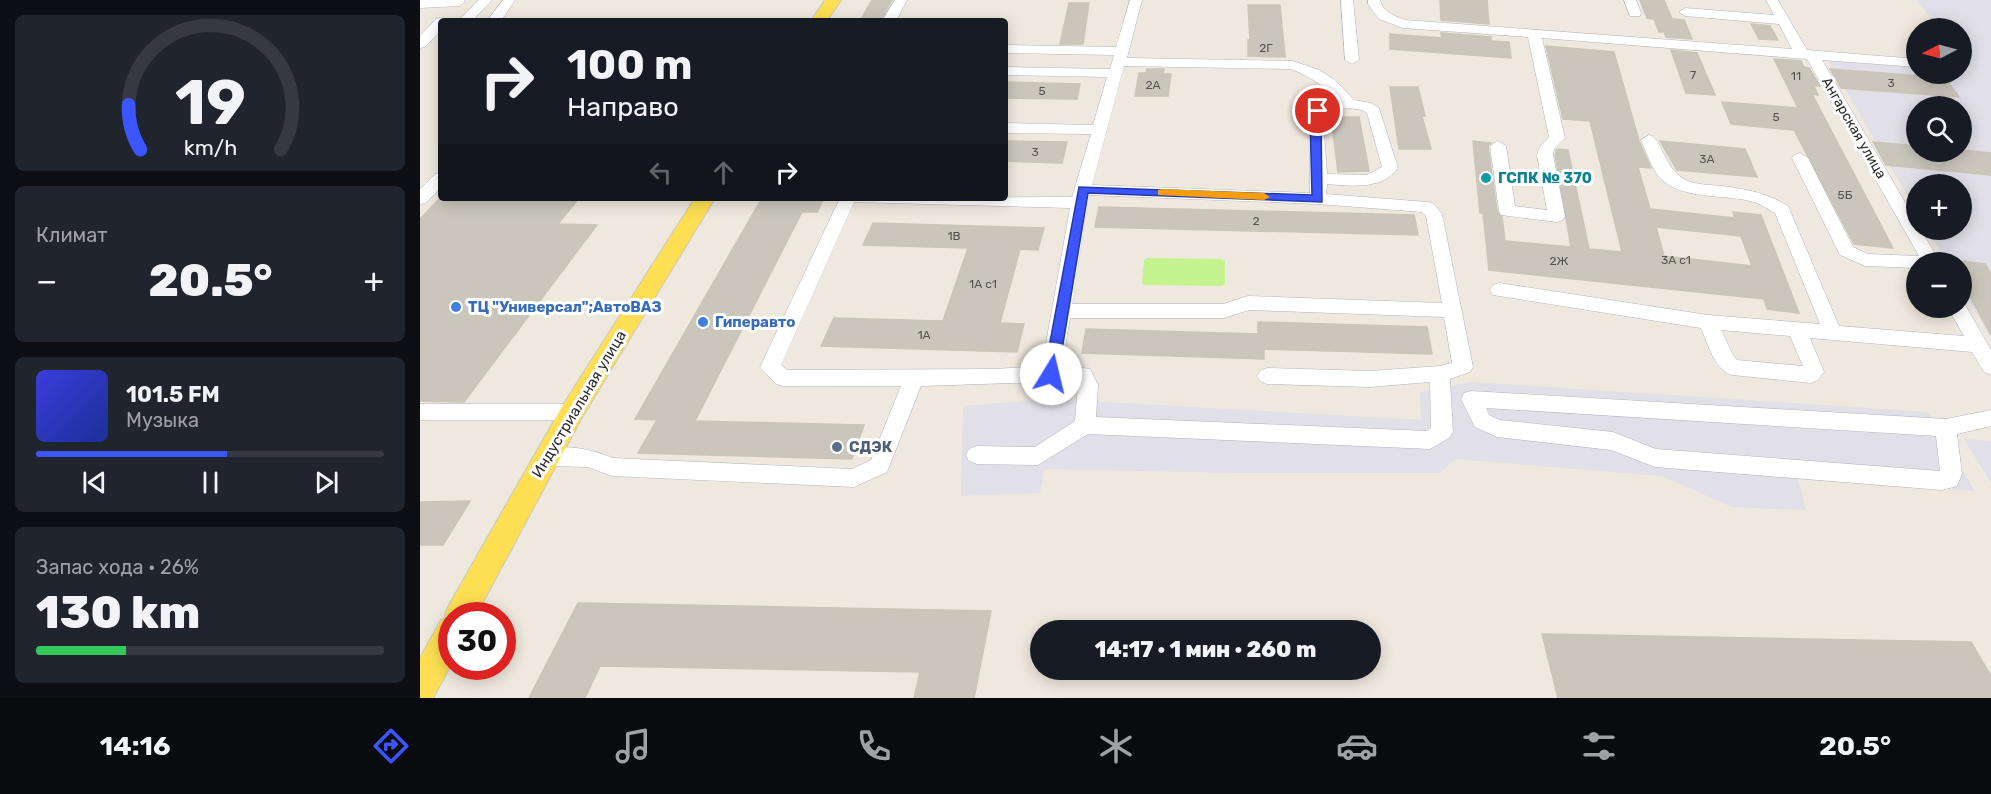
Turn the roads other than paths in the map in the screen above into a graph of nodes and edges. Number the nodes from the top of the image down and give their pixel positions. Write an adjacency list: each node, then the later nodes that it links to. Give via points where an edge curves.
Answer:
1 (486, 0): 16 (street)
2 (509, 0): 17 (street)
3 (833, 0): 18 (main road)
4 (913, 0): 12 (street)
5 (1136, 0): 28 (street)
6 (1347, 0): 27 (street)
7 (1374, 0): 21 (street, via 1384,16 1403,24)
8 (1630, 0): 14 (street)
9 (1772, 0): 19 (street, Ангарская улица)
10 (460, 1): 11 (street); 15 (street)
11 (420, 4)
12 (895, 11)
13 (1684, 12): 19 (street)
14 (1635, 13)
15 (444, 18)
16 (468, 18)
17 (496, 18)
18 (821, 18)
19 (1783, 20): 26 (street, Ангарская улица)
20 (438, 24): 22 (street)
21 (1534, 34): 26 (street); 35 (street, via 1557,138 1545,155 1557,216 1508,211)
22 (420, 44)
23 (438, 45): 25 (street)
24 (1008, 49): 28 (street)
25 (420, 51)
26 (1807, 55): 29 (street); 45 (street, Ангарская улица)
27 (1352, 60)
28 (1119, 62): 30 (street); 31 (street, via 1293,65 1330,83); 33 (street)
29 (1906, 62)
30 (1008, 71)
31 (1348, 104): 37 (street, via 1321,107 1316,117); 37 (street, via 1374,111 1390,168 1376,179)
32 (1008, 129): 33 (street)
33 (1099, 130): 39 (street)
34 (1649, 140): 53 (street, via 1667,176 1686,185 1770,200 1782,210)
35 (1498, 146)
36 (1800, 158): 46 (street, via 1846,251 1864,260)
37 (1319, 179): 42 (street)
38 (438, 181): 41 (street)
39 (1081, 196): 40 (street); 42 (street); 49 (street)
40 (1008, 197)
41 (420, 199)
42 (1318, 199): 48 (street, via 1427,207 1434,214)
43 (703, 201): 61 (main road, Индустриальная улица)
44 (847, 201): 59 (street, via 770,367 783,378)
45 (1925, 252)
46 (1906, 262)
47 (1499, 290): 51 (street)
48 (1451, 310): 49 (street, via 1248,303 1224,311); 57 (street, via 1463,367)
49 (1060, 311): 56 (street)
50 (1963, 318): 54 (street)
51 (1708, 321): 52 (street); 52 (street, via 1732,368 1811,375 1813,368)
52 (1796, 328): 53 (street)
53 (1832, 331): 54 (street)
54 (1979, 345): 55 (street)
55 (1991, 367)
56 (1051, 374): 59 (street); 63 (street, via 1083,374 1088,385)
57 (1440, 374): 58 (street, via 1370,379); 63 (street, via 1442,432 1430,440)
58 (1267, 376)
59 (914, 379): 66 (street, via 879,466 855,478 612,466 589,458)
60 (420, 412): 61 (street)
61 (572, 412): 66 (main road, Индустриальная улица)
62 (1991, 418): 64 (street)
63 (1085, 424): 65 (street, via 1038,456)
64 (1946, 428): 64 (street, via 1951,474 1942,481 1655,458 1613,441 1497,428 1482,421 1471,399)
65 (977, 455)
66 (547, 457): 67 (main road, Индустриальная улица)
67 (467, 602)
68 (438, 656): 69 (main road)
69 (420, 689)

